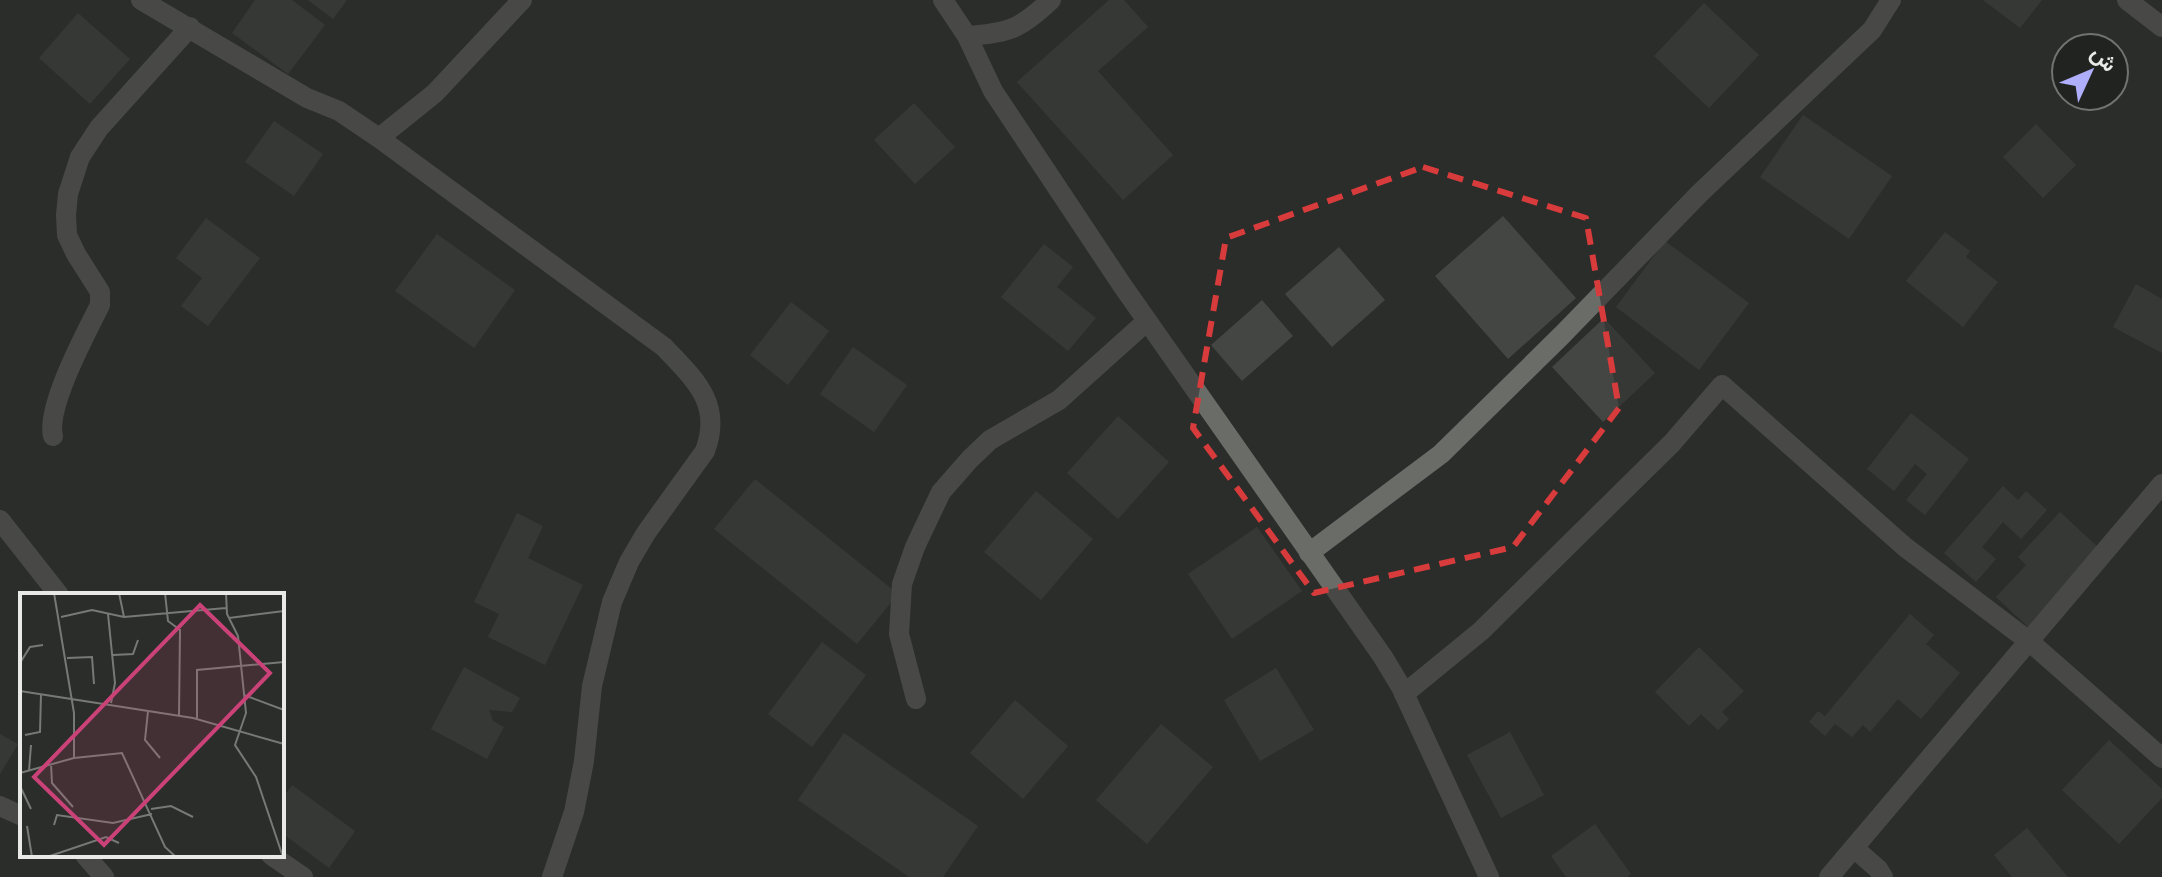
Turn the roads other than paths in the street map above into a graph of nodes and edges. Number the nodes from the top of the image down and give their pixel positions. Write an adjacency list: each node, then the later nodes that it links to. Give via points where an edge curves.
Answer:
1 (141, 0): 7 (street)
2 (522, 0): 10 (street, via 435,93)
3 (943, 0): 9 (street)
4 (1051, 0): 9 (street, via 1015,29)
5 (1891, 0): 15 (street, via 1872,30 1700,193 1441,454)
6 (2127, 0): 8 (street)
7 (190, 27): 10 (street); 12 (street, via 99,128 80,157 68,194 67,235 101,299 58,397)
8 (2162, 27)
9 (967, 36): 11 (street, via 993,91)
10 (379, 138): 28 (street, via 664,347 698,383 712,419 705,451 646,533 612,602 592,686 574,812)
11 (1147, 321): 15 (street); 19 (street, via 1059,400 990,440 941,492 902,584 899,634)
12 (53, 436)
13 (2162, 484): 17 (street)
14 (0, 520): 16 (street)
15 (1309, 553): 18 (street)
16 (57, 593)
17 (2030, 642): 18 (street, via 1905,547 1722,385 1672,443 1481,631); 20 (street); 23 (street)
18 (1404, 694): 29 (street)
19 (916, 699)
20 (2162, 758)
21 (0, 806): 22 (street)
22 (20, 815)
23 (1855, 849): 30 (street); 31 (street)
24 (87, 857): 26 (street)
25 (274, 857): 27 (street)
26 (104, 877)
27 (303, 877)
28 (552, 877)
29 (1489, 877)
30 (1829, 877)
31 (1883, 877)

